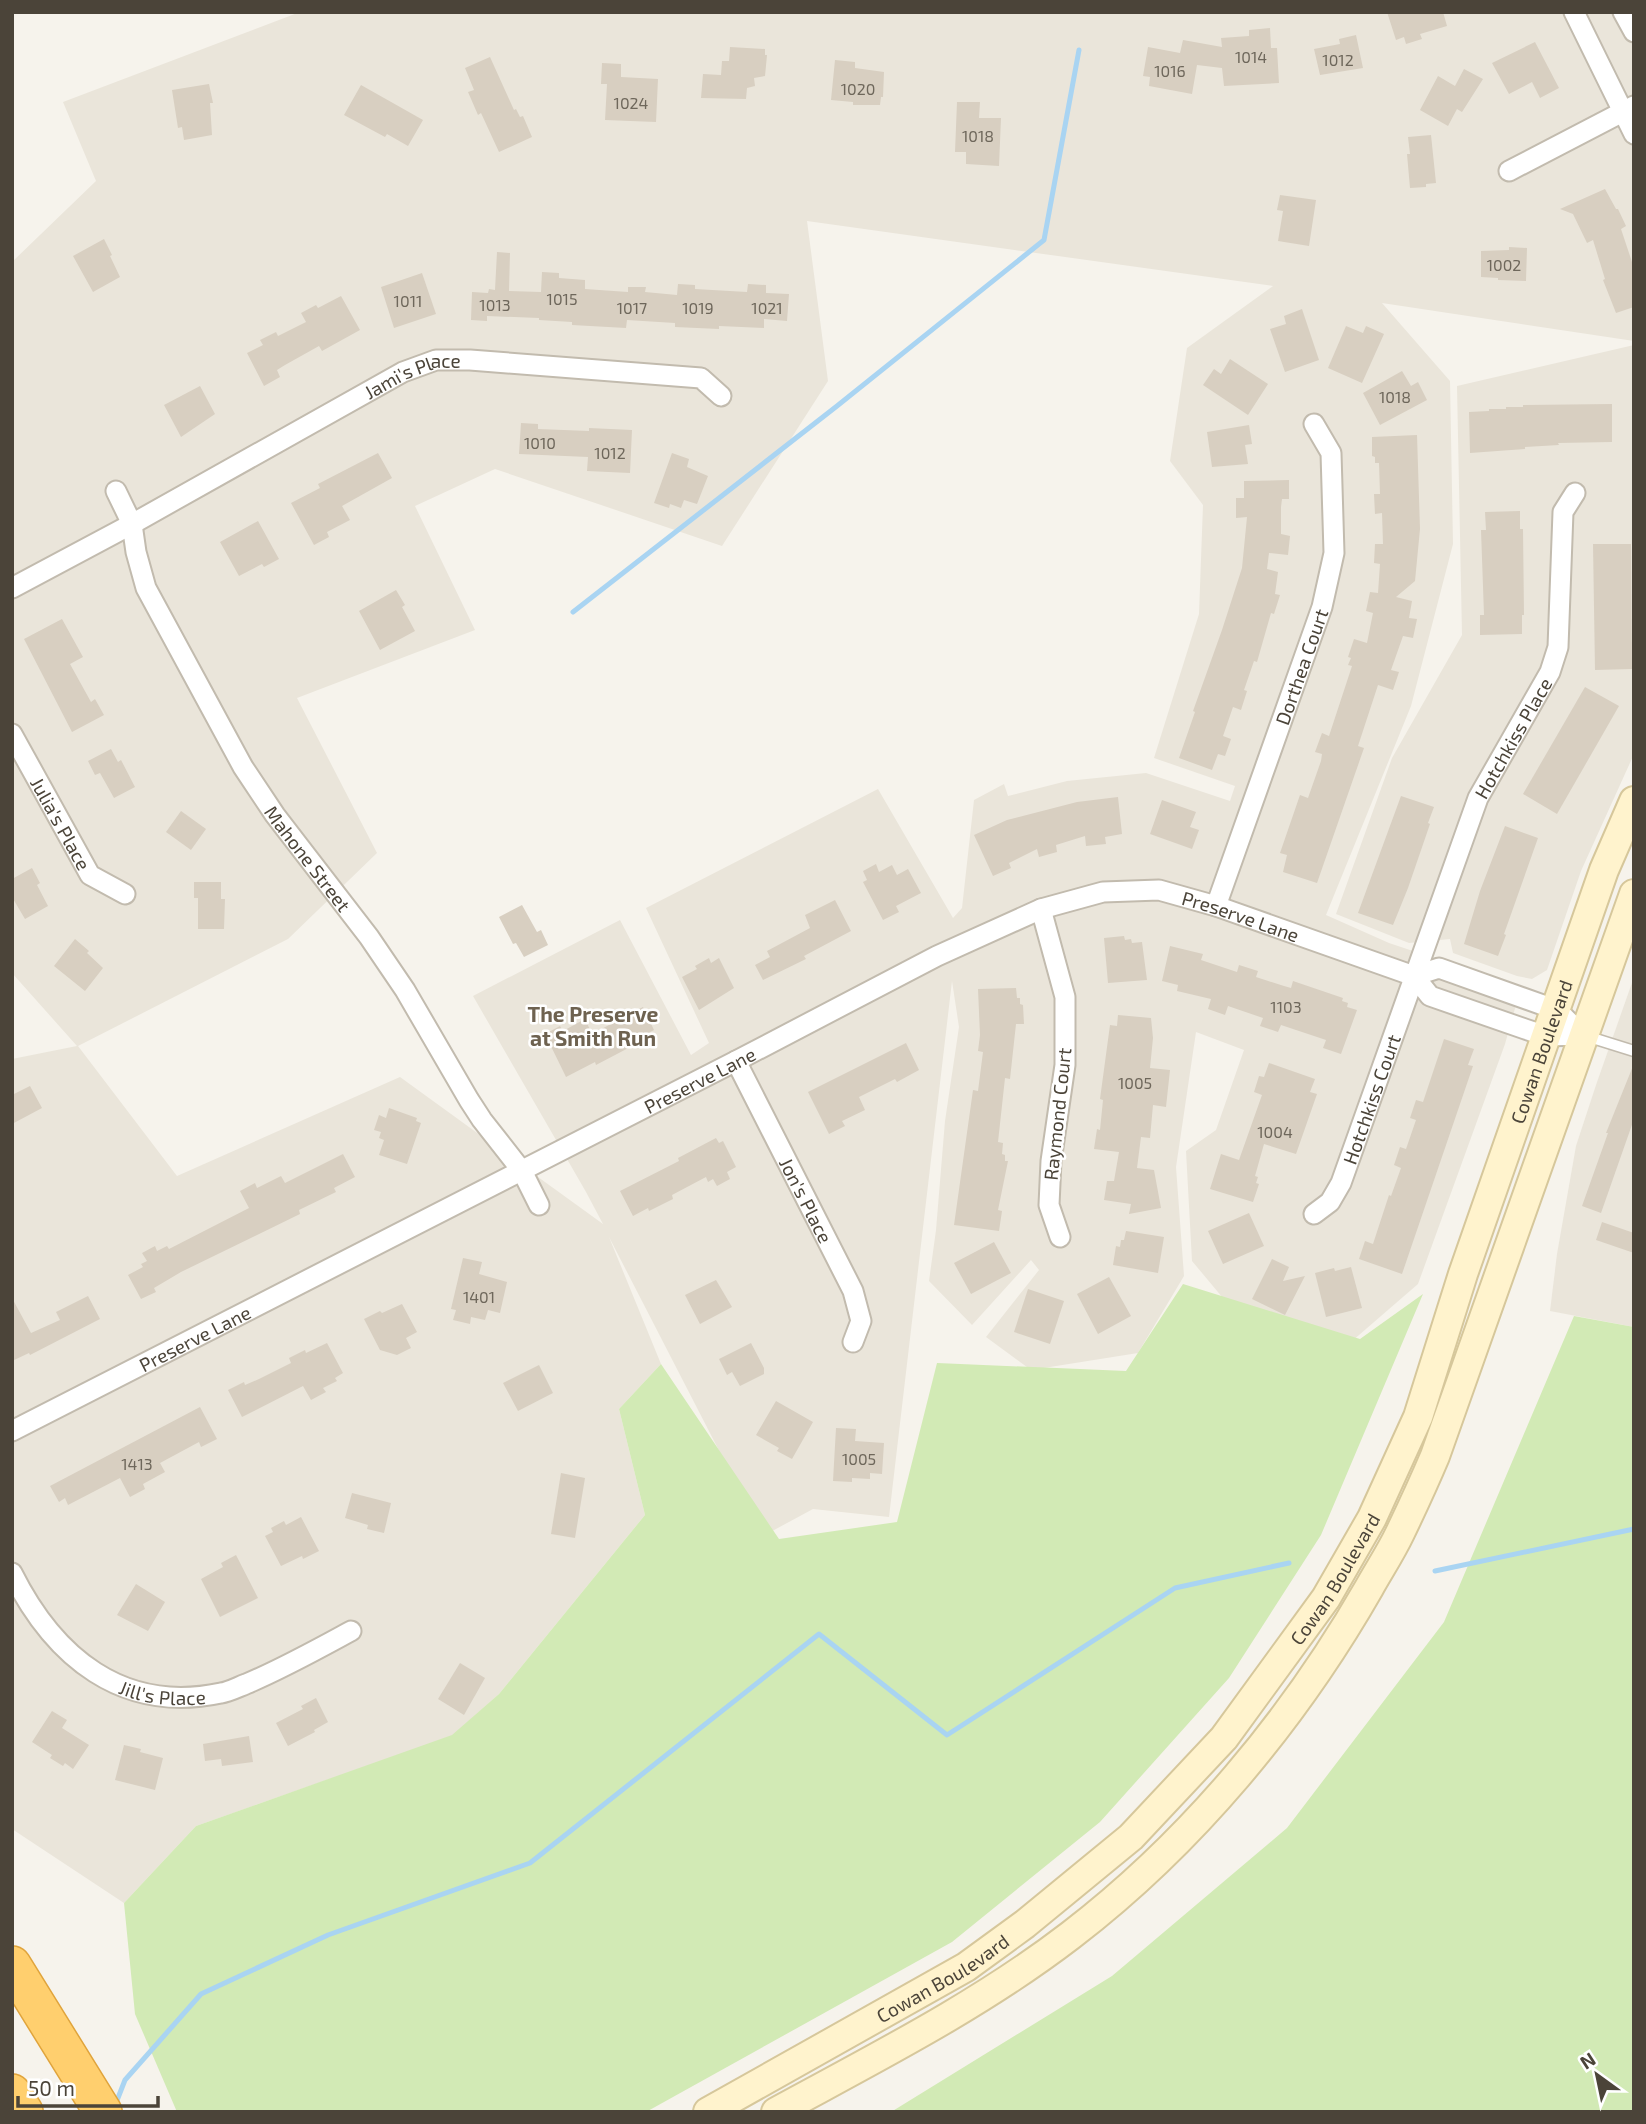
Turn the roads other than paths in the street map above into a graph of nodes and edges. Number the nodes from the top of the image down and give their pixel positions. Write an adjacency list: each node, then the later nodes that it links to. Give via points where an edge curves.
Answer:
1 (1574, 12): 4 (street)
2 (1623, 12): 3 (street)
3 (1634, 32)
4 (1629, 109): 5 (street); 6 (street)
5 (1634, 134)
6 (1509, 171)
7 (721, 397): 11 (street, Jami's Place, via 701,378 436,360 403,372)
8 (1314, 424): 17 (street, Dorthea Court, via 1331,453 1334,553 1322,607)
9 (116, 491): 11 (street, Mahone Street)
10 (1575, 493): 19 (street, Hotchkiss Place, via 1563,512 1558,647 1550,672 1478,798)
11 (132, 524): 12 (street, Jami's Place); 25 (street, Mahone Street, via 146,588 243,766 369,937 417,1008 482,1120)
12 (12, 589)
13 (12, 734): 15 (street, Julia's Place, via 90,875)
14 (1634, 801): 20 (main road, Cowan Boulevard, via 1604,870)
15 (125, 894)
16 (1634, 894): 21 (main road, Cowan Boulevard)
17 (1216, 906): 18 (street, Preserve Lane, via 1159,890 1103,892); 19 (street, Preserve Lane)
18 (1041, 909): 24 (street, Preserve Lane, via 937,956); 28 (street, Raymond Court, via 1065,998 1065,1065 1049,1205)
19 (1414, 976): 20 (street, Preserve Lane, via 1439,968); 22 (street, Preserve Lane, via 1430,996); 27 (street, Hotchkiss Court, via 1341,1183 1330,1202)
20 (1557, 1010): 21 (street, Preserve Lane); 22 (main road, Cowan Boulevard)
21 (1582, 1035): 22 (street, Preserve Lane); 23 (lane); 35 (main road, Cowan Boulevard, via 1435,1456 1399,1535 1325,1661 1256,1755 1128,1887 1070,1936)
22 (1546, 1036): 34 (main road, Cowan Boulevard, via 1418,1417 1372,1518 1326,1598 1224,1738 1131,1837 1015,1931)
23 (1634, 1051)
24 (736, 1061): 25 (street, Preserve Lane); 29 (street, Jon's Place, via 853,1291 861,1321)
25 (522, 1171): 26 (street, Mahone Street); 30 (street, Preserve Lane)
26 (539, 1205)
27 (1314, 1214)
28 (1060, 1237)
29 (853, 1342)
30 (12, 1431)
31 (12, 1573): 32 (street, Jill's Place, via 58,1643 87,1668 128,1689 175,1698 222,1693 268,1675)
32 (351, 1631)
33 (12, 1965): 38 (highway)
34 (918, 1995): 35 (main road); 39 (main road, Cowan Boulevard)
35 (935, 2026): 40 (main road, Cowan Boulevard)
36 (12, 2092): 37 (highway)
37 (24, 2112)
38 (103, 2112)
39 (708, 2112)
40 (776, 2112)

